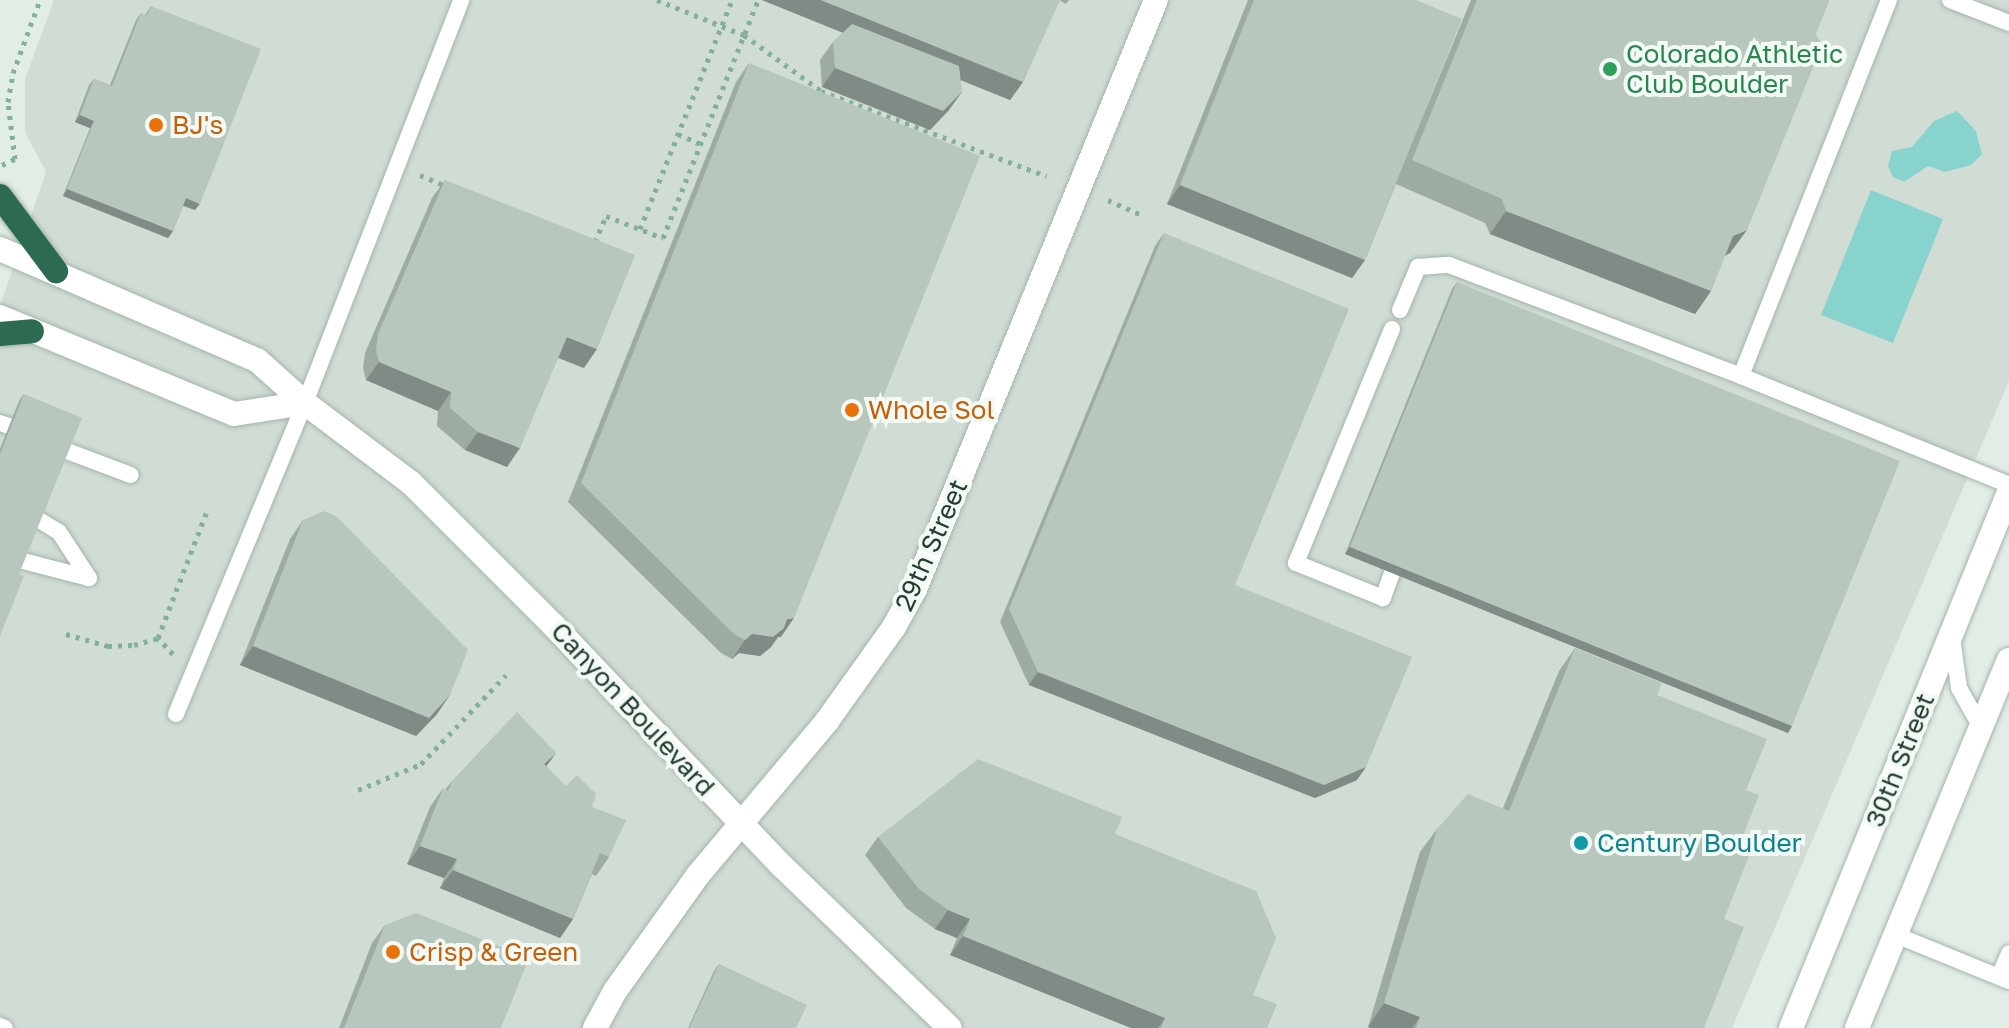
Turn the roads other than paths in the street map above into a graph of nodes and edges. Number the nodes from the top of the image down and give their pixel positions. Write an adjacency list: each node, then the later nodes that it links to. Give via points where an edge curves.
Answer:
1 (461, 0): 17 (lane)
2 (1156, 0): 29 (street, 29th Street, via 915,589 827,721)
3 (1889, 0): 16 (lane)
4 (1950, 0): 5 (lane)
5 (2009, 23)
6 (0, 196): 8 (highway)
7 (0, 249): 8 (street, Canyon Boulevard)
8 (56, 271): 17 (street, Canyon Boulevard, via 257,360)
9 (1508, 287): 10 (lane); 11 (lane, via 1449,265 1418,267); 16 (lane)
10 (1500, 308)
11 (1400, 310)
12 (0, 317): 14 (street)
13 (1392, 329): 24 (lane, via 1296,563 1383,598)
14 (32, 331): 15 (highway); 17 (street, via 234,414)
15 (0, 334)
16 (1741, 376): 20 (lane)
17 (305, 403): 27 (lane); 29 (street, Canyon Boulevard, via 411,483)
18 (67, 451): 19 (lane)
19 (131, 475)
20 (2009, 485)
21 (2009, 492): 25 (street, 30th Street)
22 (39, 520): 23 (lane, via 59,532 89,578)
23 (23, 561)
24 (1392, 573)
25 (1952, 632): 28 (lane, via 1959,688); 35 (street, 30th Street)
26 (2009, 660): 28 (street)
27 (176, 714)
28 (1982, 729): 30 (street)
29 (742, 824): 33 (street, 29th Street, via 668,917); 34 (street, Canyon Boulevard)
30 (1896, 935): 32 (lane); 36 (street)
31 (2009, 953): 32 (lane)
32 (2004, 979)
33 (595, 1028)
34 (950, 1028)
35 (1791, 1028)
36 (1857, 1028)

